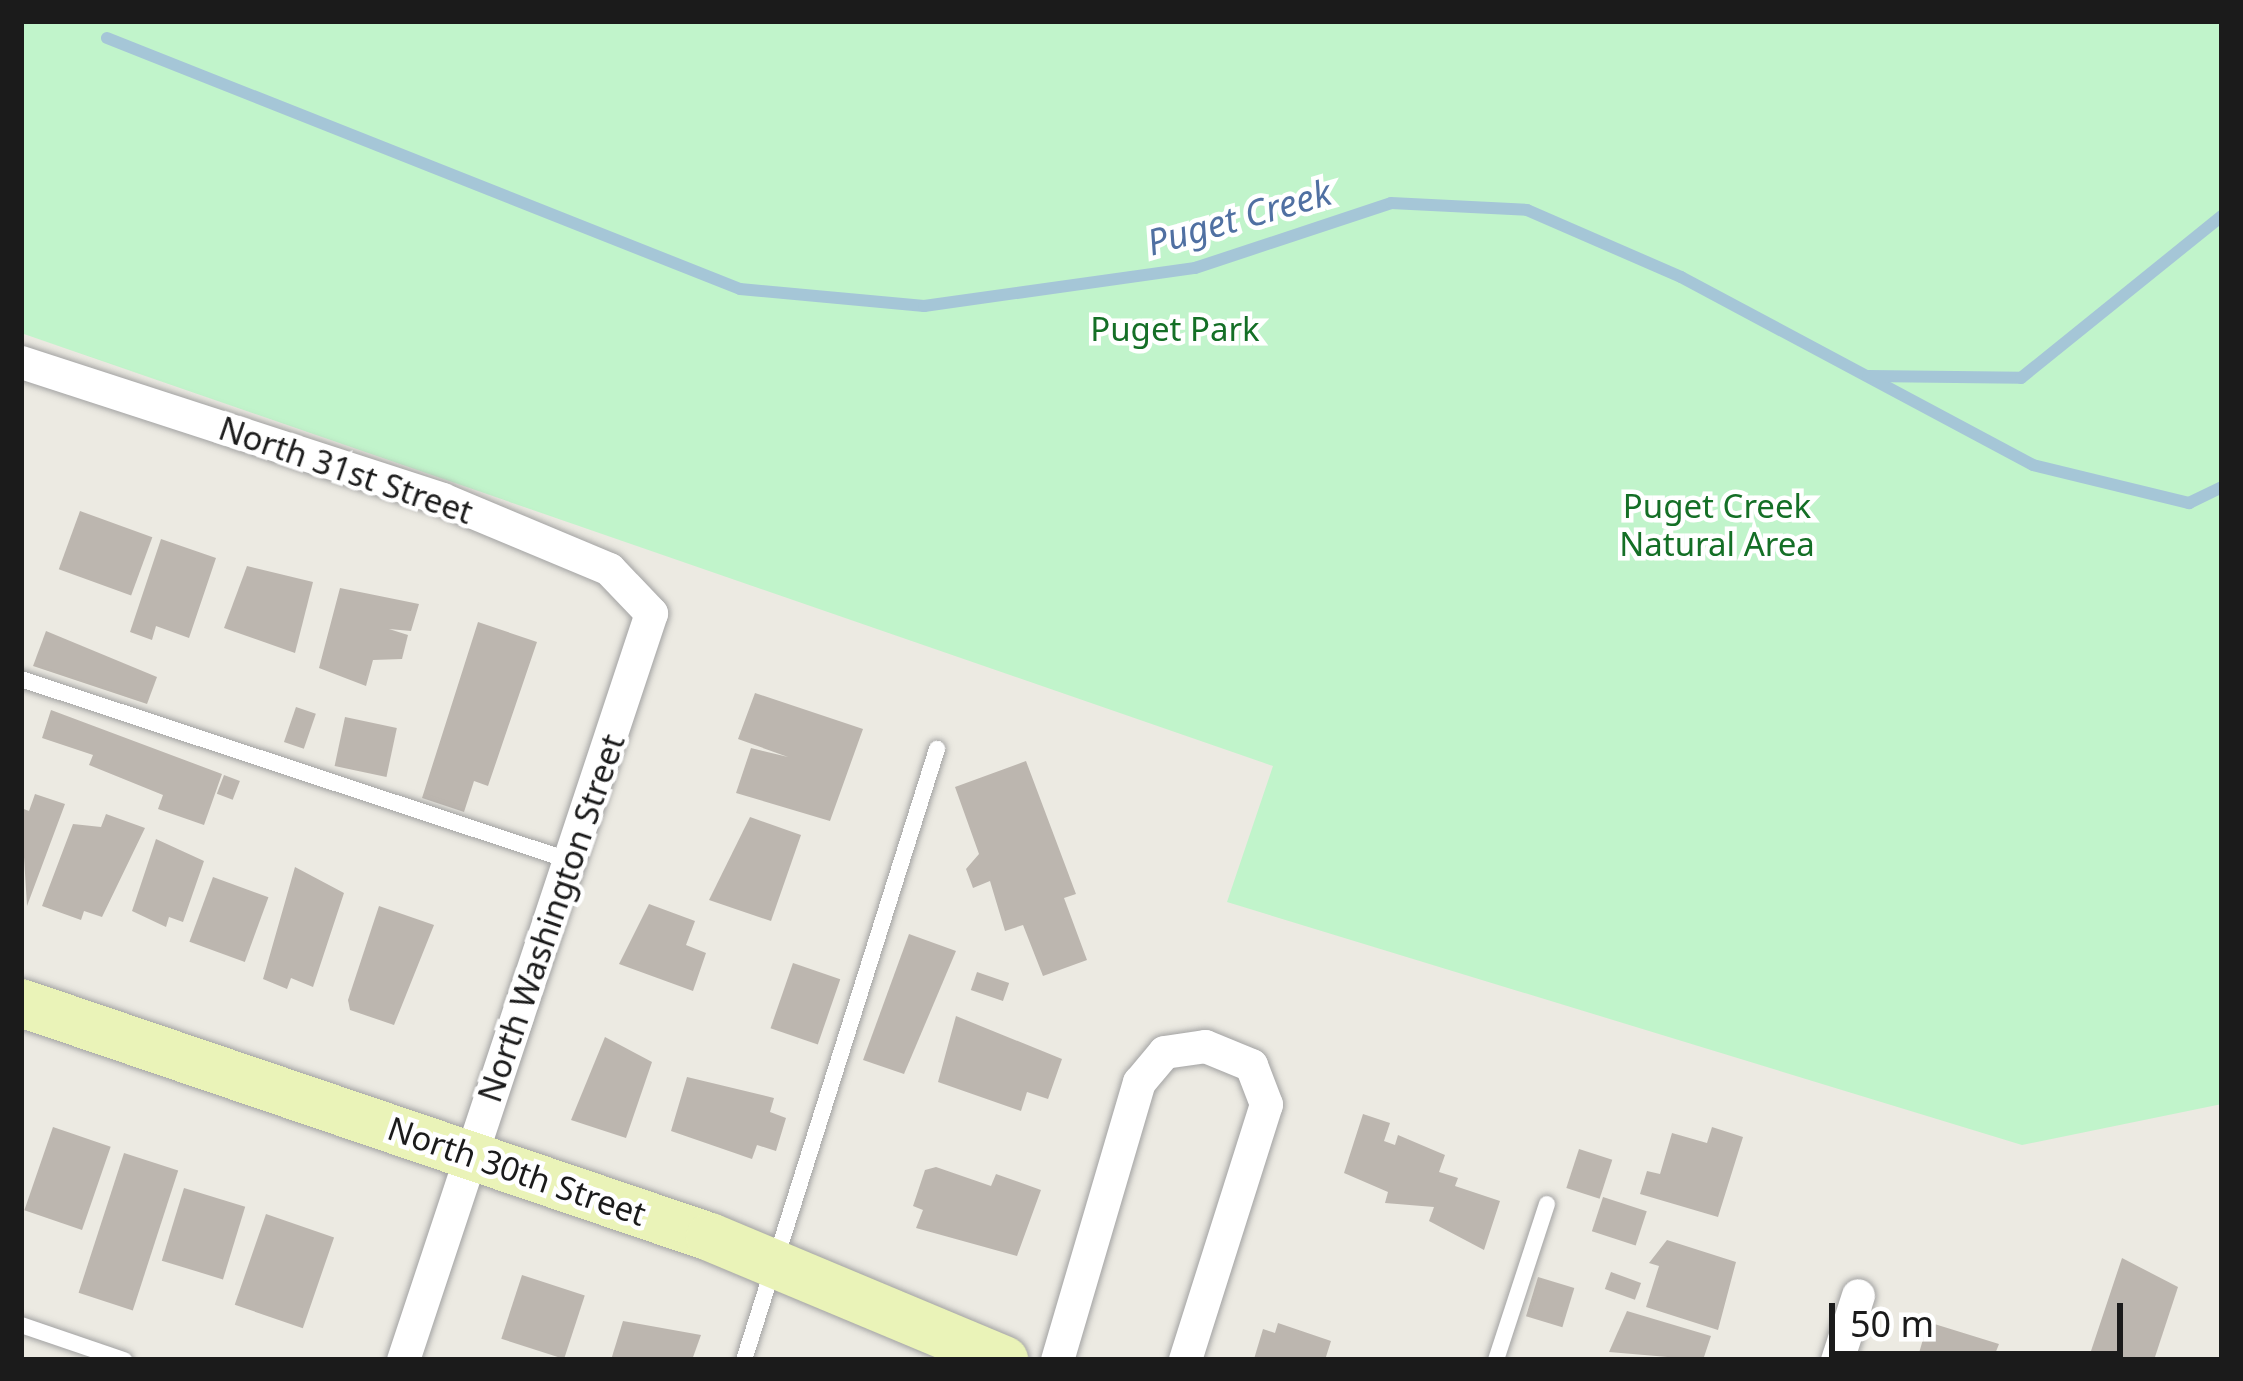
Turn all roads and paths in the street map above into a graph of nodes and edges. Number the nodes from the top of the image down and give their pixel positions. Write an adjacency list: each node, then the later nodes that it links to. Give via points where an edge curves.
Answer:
1 (21, 362): 2 (street, North 31st Street, via 442,499 609,569)
2 (651, 613): 5 (street, North Washington Street)
3 (21, 679): 5 (lane)
4 (938, 748): 9 (lane)
5 (572, 862): 7 (street, North Washington Street)
6 (21, 1003): 7 (main road, North 30th Street)
7 (471, 1155): 9 (main road, North 30th Street); 13 (street, North Washington Street)
8 (1547, 1204): 18 (lane)
9 (777, 1262): 14 (lane); 15 (main road, North 30th Street)
10 (1858, 1295): 19 (street)
11 (21, 1325): 12 (lane)
12 (124, 1360)
13 (403, 1360)
14 (744, 1360)
15 (1004, 1360)
16 (1057, 1360): 17 (street, via 1139,1082 1164,1052 1205,1046 1250,1065 1267,1104)
17 (1185, 1360)
18 (1496, 1360)
19 (1837, 1360)

